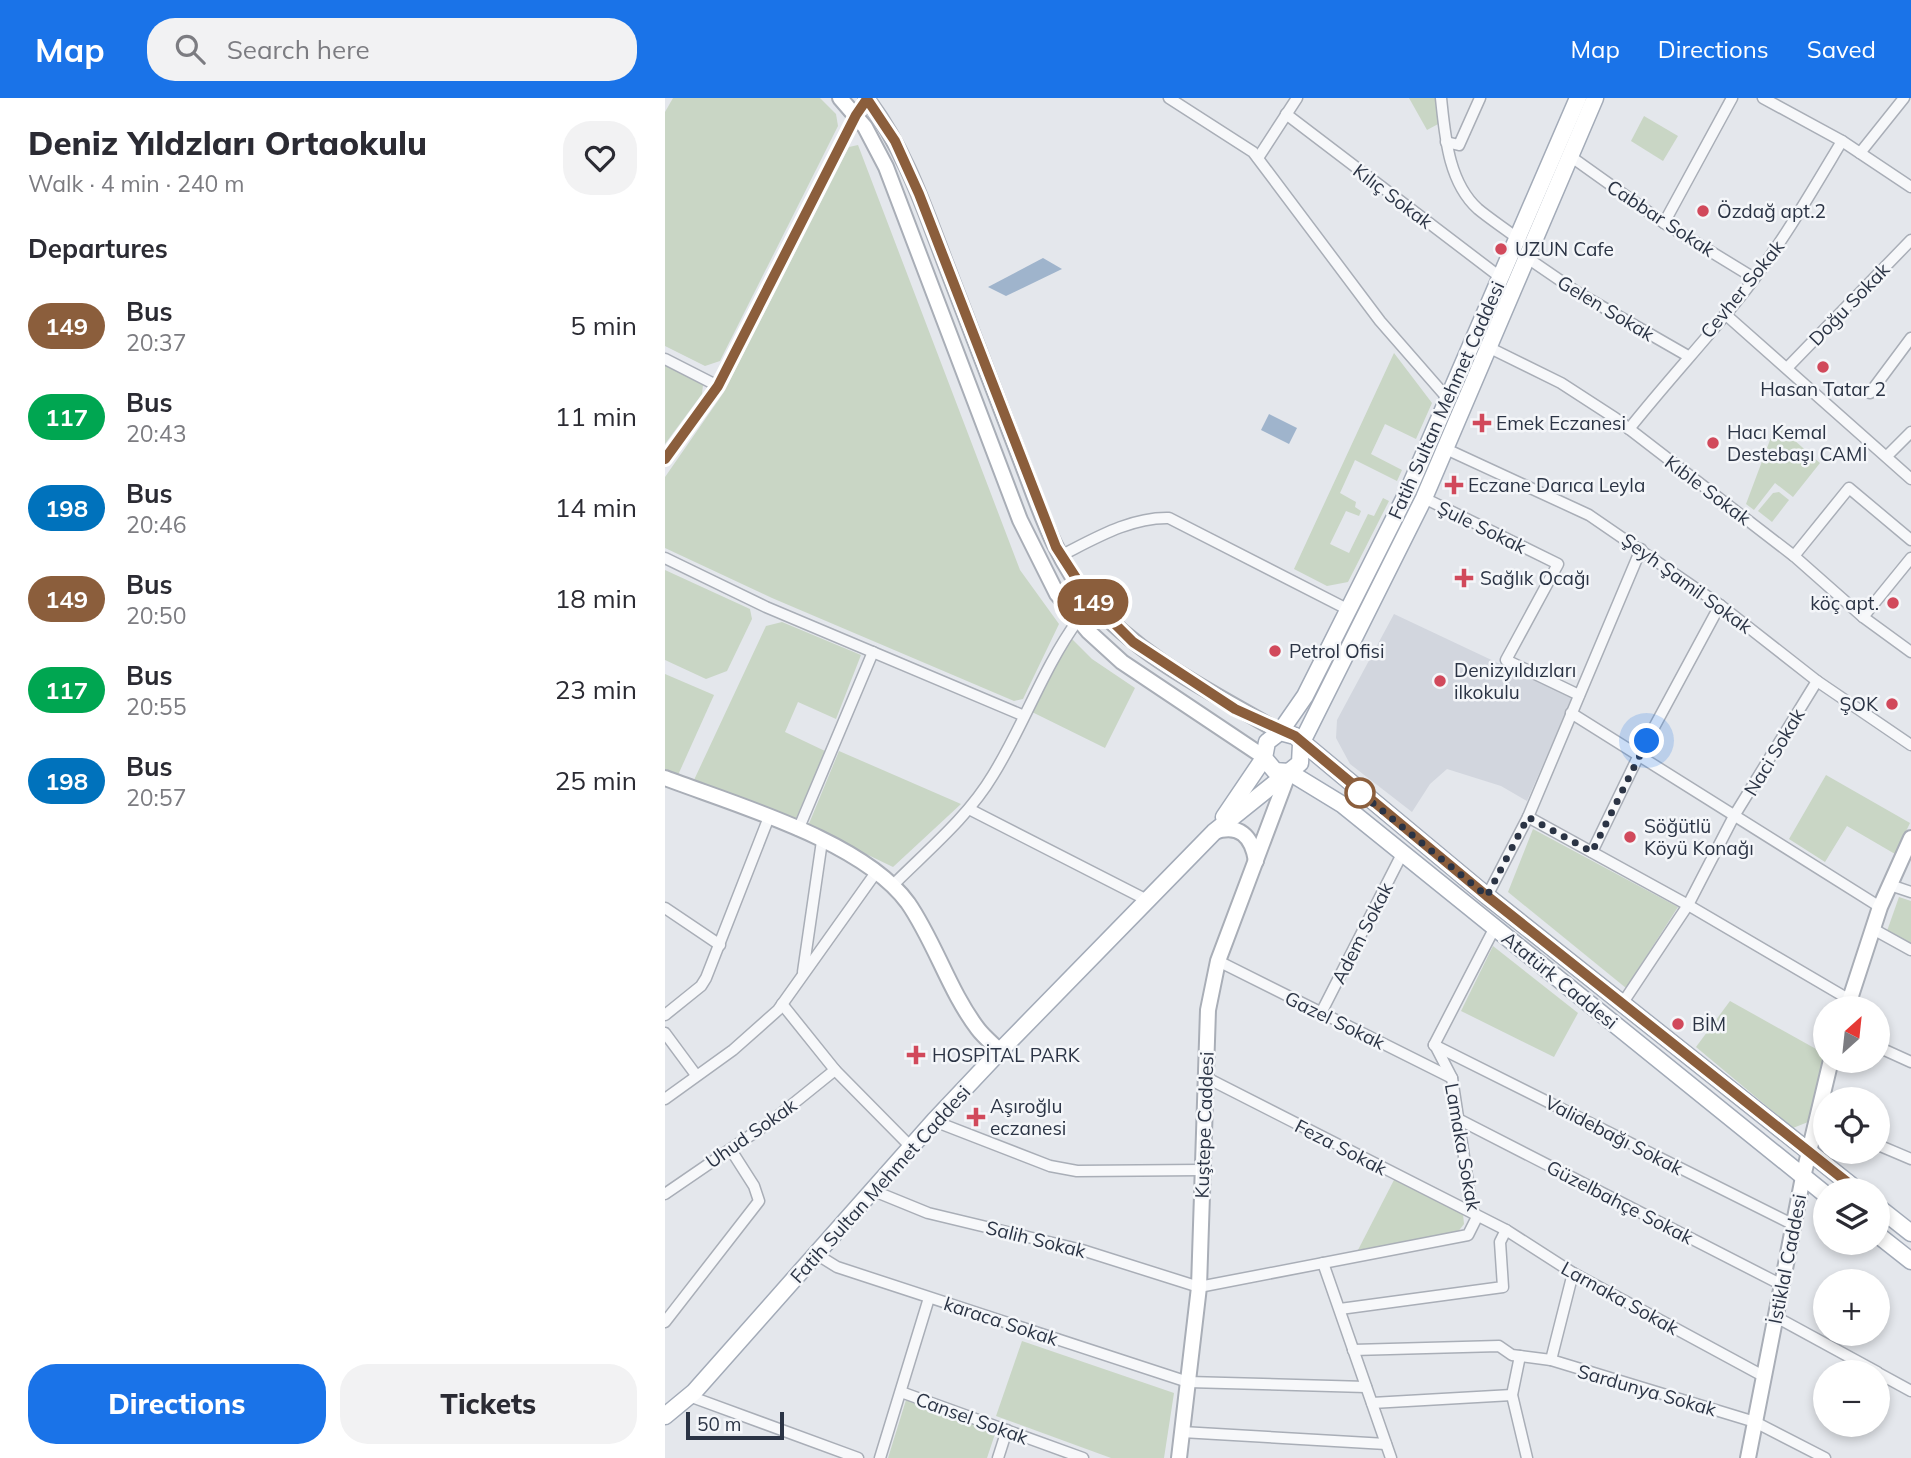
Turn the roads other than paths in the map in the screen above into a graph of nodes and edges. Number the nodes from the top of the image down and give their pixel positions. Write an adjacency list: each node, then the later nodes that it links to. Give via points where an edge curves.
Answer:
1 (840, 98): 15 (street)
2 (867, 98): 15 (street); 46 (street, via 895,141 919,194)
3 (1169, 98): 20 (street)
4 (1297, 98): 14 (street)
5 (1441, 98): 17 (street)
6 (1480, 98): 17 (street, via 1459,145)
7 (1577, 98): 23 (main road, Fatih Sultan Mehmet Caddesi)
8 (1595, 98): 19 (main road, Fatih Sultan Mehmet Caddesi)
9 (1732, 98): 22 (street)
10 (1763, 98): 13 (street)
11 (1793, 98): 13 (street)
12 (1904, 98): 18 (street)
13 (1786, 109): 16 (street)
14 (1286, 114): 20 (street); 26 (street, Kılıç Sokak)
15 (856, 115): 34 (street); 53 (street, via 886,167 1020,520 1044,572)
16 (1842, 141): 18 (street); 27 (street, Cevher Sokak, via 1789,230)
17 (1446, 142): 23 (street, via 1454,171 1476,207)
18 (1860, 153): 21 (street)
19 (1570, 156): 22 (street, Cabbar Sokak); 25 (main road, Fatih Sultan Mehmet Caddesi)
20 (1258, 158): 36 (street, via 1380,321)
21 (1911, 187)
22 (1664, 223): 27 (street, Cabbar Sokak)
23 (1517, 238): 26 (main road, Fatih Sultan Mehmet Caddesi)
24 (1911, 240): 33 (street, Doğu Sokak)
25 (1526, 257): 30 (main road, Fatih Sultan Mehmet Caddesi); 31 (street, Gelen Sokak)
26 (1500, 277): 36 (main road, Fatih Sultan Mehmet Caddesi)
27 (1754, 278): 28 (street, Cevher Sokak)
28 (1725, 314): 31 (street, Cevher Sokak); 33 (street)
29 (1911, 338): 35 (street)
30 (1490, 348): 37 (street, Kıble Sokak, via 1561,383); 39 (main road, Fatih Sultan Mehmet Caddesi)
31 (1688, 356): 37 (street, Cevher Sokak)
32 (665, 359): 34 (street)
33 (1787, 368): 40 (street)
34 (718, 386): 41 (street)
35 (1870, 393)
36 (1449, 401): 51 (main road, Fatih Sultan Mehmet Caddesi)
37 (1629, 429): 47 (street, Kıble Sokak)
38 (1911, 432): 40 (street)
39 (1447, 449): 43 (main road, Fatih Sultan Mehmet Caddesi); 45 (street, Şeyh Şamil Sokak, via 1589,515)
40 (1887, 457): 42 (street)
41 (665, 459)
42 (1911, 479)
43 (1425, 498): 57 (street, Şule Sokak, via 1557,564 1506,660); 62 (main road, Fatih Sultan Mehmet Caddesi)
44 (1911, 540): 47 (street, via 1849,488)
45 (1641, 549): 50 (street, Şeyh Şamil Sokak); 57 (street)
46 (1060, 556): 51 (street, via 1113,529 1169,518); 61 (street, via 1089,598 1133,642)
47 (1794, 556): 52 (street, Kıble Sokak)
48 (665, 558): 54 (street)
49 (1911, 558): 52 (street)
50 (1720, 605): 56 (street, Şeyh Şamil Sokak); 67 (street)
51 (1349, 610): 60 (main road, Fatih Sultan Mehmet Caddesi)
52 (1863, 617): 55 (street, Kıble Sokak)
53 (1077, 620): 59 (street); 66 (street, via 1122,662)
54 (873, 652): 59 (street); 79 (street)
55 (1911, 652)
56 (1817, 681): 65 (street, Şeyh Şamil Sokak); 76 (street, Naci Sokak)
57 (1579, 695): 58 (street)
58 (1571, 713): 67 (street); 78 (street)
59 (1022, 715): 75 (street, via 994,774)
60 (1291, 716): 61 (street, via 1279,723); 63 (main road, Fatih Sultan Mehmet Caddesi)
61 (1260, 721): 63 (street)
62 (1310, 727): 64 (main road, Fatih Sultan Mehmet Caddesi); 69 (main road)
63 (1280, 732): 64 (main road, via 1295,736); 68 (main road, via 1267,742)
64 (1301, 744): 69 (main road); 70 (main road, via 1301,760)
65 (1911, 745)
66 (1246, 747): 68 (street); 71 (street)
67 (1638, 757): 76 (street); 83 (street)
68 (1264, 758): 70 (main road, via 1275,771); 71 (main road, Fatih Sultan Mehmet Caddesi)
69 (1325, 764): 90 (main road)
70 (1289, 772): 73 (main road, Atatürk Caddesi); 74 (street, Kuştepe Caddesi); 80 (main road, Fatih Sultan Mehmet Caddesi)
71 (1252, 777): 80 (main road, Fatih Sultan Mehmet Caddesi)
72 (666, 781): 77 (street)
73 (1303, 782): 74 (street, via 1290,783); 84 (main road, Atatürk Caddesi, via 1338,802)
74 (1279, 799): 85 (street, Kuştepe Caddesi)
75 (969, 809): 87 (street); 91 (street)
76 (1734, 816): 92 (street, Naci Sokak); 93 (street)
77 (769, 817): 79 (street); 97 (street)
78 (1528, 817): 83 (street); 90 (street)
79 (798, 830): 82 (street)
80 (1214, 832): 85 (street, via 1242,831 1252,844); 91 (main road, Fatih Sultan Mehmet Caddesi)
81 (1911, 838): 88 (street)
82 (822, 841): 86 (street); 100 (street)
83 (1592, 852): 92 (street)
84 (1402, 853): 95 (main road, Atatürk Caddesi); 105 (street, Adem Sokak)
85 (1256, 863): 99 (street, Kuştepe Caddesi)
86 (877, 871): 87 (street); 100 (street)
87 (893, 885): 109 (street, via 920,923 978,1029)
88 (1890, 885): 89 (street); 93 (street)
89 (1911, 892)
90 (1487, 896): 104 (main road)
91 (1149, 901): 109 (main road, Fatih Sultan Mehmet Caddesi)
92 (1688, 905): 101 (street); 104 (street, Naci Sokak)
93 (1880, 907): 96 (street)
94 (665, 908): 97 (street)
95 (1495, 927): 108 (street); 126 (main road, Atatürk Caddesi)
96 (1873, 929): 98 (street); 102 (street)
97 (720, 945): 106 (street, via 701,986)
98 (1911, 950)
99 (1218, 961): 105 (street, Gazel Sokak); 114 (street, Kuştepe Caddesi, via 1208,1010)
100 (803, 976): 103 (street)
101 (1836, 996)
102 (1852, 996)
103 (782, 1004): 112 (street); 113 (street, via 741,1043)
104 (1622, 1004): 123 (main road)
105 (1321, 1013): 115 (street, Gazel Sokak)
106 (665, 1015)
107 (665, 1033): 113 (street)
108 (1434, 1045): 115 (street, Lamaka Sokak); 133 (street, Validebağı Sokak)
109 (1000, 1051): 118 (main road, Fatih Sultan Mehmet Caddesi)
110 (1890, 1052): 111 (street)
111 (1911, 1062)
112 (835, 1070): 120 (street); 122 (street, Uhud Sokak)
113 (697, 1075): 116 (street)
114 (1205, 1077): 125 (street, Kuştepe Caddesi); 132 (street, Feza Sokak)
115 (1453, 1078): 117 (street, Lamaka Sokak)
116 (665, 1099)
117 (1458, 1119): 132 (street, Lamaka Sokak); 141 (street, Güzelbahçe Sokak)
118 (934, 1121): 120 (main road, Fatih Sultan Mehmet Caddesi); 125 (street, via 1049,1166 1077,1171)
119 (1813, 1141): 123 (street, İstiklal Caddesi)
120 (911, 1147): 129 (main road, Fatih Sultan Mehmet Caddesi)
121 (1890, 1149): 124 (street)
122 (731, 1150): 130 (street, Uhud Sokak); 146 (street, via 759,1201)
123 (1809, 1152): 126 (street, İstiklal Caddesi); 127 (main road)
124 (1911, 1159)
125 (1202, 1170): 142 (street, Kuştepe Caddesi)
126 (1803, 1177): 128 (main road, Atatürk Caddesi); 133 (street, İstiklal Caddesi)
127 (1842, 1178)
128 (1813, 1185)
129 (874, 1191): 137 (main road, Fatih Sultan Mehmet Caddesi); 142 (street, Salih Sokak, via 928,1213 1082,1250)
130 (665, 1194)
131 (1890, 1216): 135 (main road)
132 (1477, 1217): 134 (street, Larnaka Sokak); 139 (street, Lamaka Sokak, via 1468,1235)
133 (1794, 1225): 141 (street, İstiklal Caddesi)
134 (1506, 1230): 140 (street, Larnaka Sokak); 144 (street, via 1500,1242 1503,1287)
135 (1911, 1233)
136 (1890, 1244): 138 (main road)
137 (816, 1254): 143 (street, karaca Sokak, via 837,1267); 158 (main road, Fatih Sultan Mehmet Caddesi)
138 (1911, 1261)
139 (1323, 1263): 142 (street); 144 (street)
140 (1573, 1273): 149 (street, Sardunya Sokak); 151 (street, Larnaka Sokak)
141 (1782, 1285): 145 (street, İstiklal Caddesi)
142 (1199, 1287): 153 (street, Kuştepe Caddesi)
143 (929, 1298): 153 (street, karaca Sokak); 156 (street)
144 (1340, 1308): 147 (street)
145 (1776, 1318): 150 (street); 151 (street, İstiklal Caddesi)
146 (665, 1322)
147 (1353, 1350): 148 (street, via 1499,1346); 154 (street)
148 (1520, 1356): 149 (street); 157 (street)
149 (1551, 1360): 161 (street, Sardunya Sokak)
150 (1855, 1360)
151 (1765, 1377): 161 (street, İstiklal Caddesi)
152 (1890, 1379): 155 (street)
153 (1188, 1382): 154 (street, karaca Sokak); 163 (street, Kuştepe Caddesi)
154 (1366, 1387): 159 (street)
155 (1911, 1391)
156 (901, 1392): 162 (street, Cansel Sokak); 166 (street)
157 (1512, 1395): 159 (street); 171 (street)
158 (689, 1396): 160 (main road, Fatih Sultan Mehmet Caddesi); 165 (street)
159 (1371, 1404): 164 (street)
160 (665, 1416)
161 (1755, 1422): 172 (street, İstiklal Caddesi); 173 (street, Sardunya Sokak)
162 (1007, 1430): 167 (street); 168 (street, Cansel Sokak)
163 (1182, 1432): 164 (street); 169 (street, Kuştepe Caddesi)
164 (1386, 1444): 170 (street)
165 (858, 1458)
166 (880, 1458)
167 (998, 1458)
168 (1083, 1458)
169 (1179, 1458)
170 (1391, 1458)
171 (1527, 1458)
172 (1748, 1458)
173 (1825, 1458)

